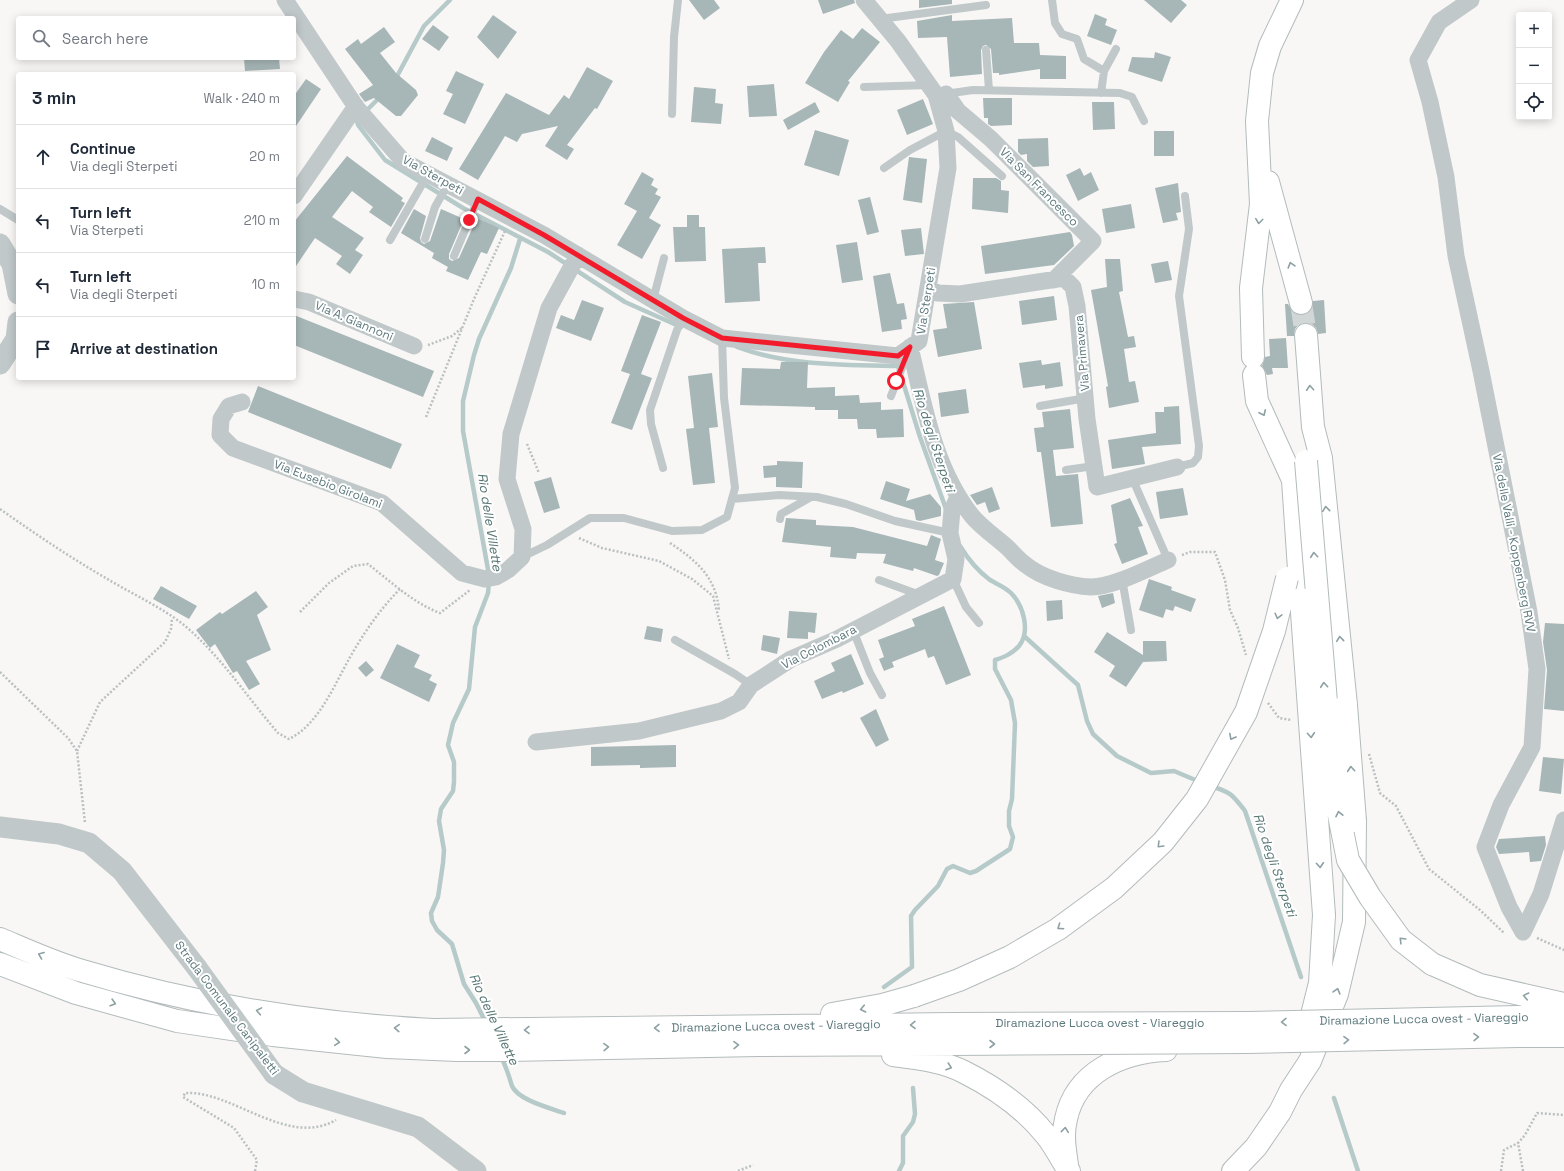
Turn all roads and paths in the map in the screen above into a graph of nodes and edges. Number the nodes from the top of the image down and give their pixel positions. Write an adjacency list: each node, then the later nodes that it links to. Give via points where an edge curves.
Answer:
1 (285, 0): 9 (street, Via Sterpeti)
2 (678, 0): 19 (lane, via 674,37)
3 (864, 0): 10 (street, Via Sterpeti)
4 (978, 0): 10 (lane, via 986,5)
5 (1052, 0): 13 (lane, via 1055,23 1062,34 1077,40 1084,59)
6 (1292, 0): 22 (highway, via 1270,46 1262,73 1257,121)
7 (1471, 0): 101 (street, Via delle Valli - Koppenberg RVV, via 1439,22 1418,60 1446,177 1456,256 1527,605 1537,669 1532,748 1501,805 1485,847 1509,907)
8 (296, 16): 18 (street, Via Sterpeti)
9 (296, 16)
10 (880, 19): 16 (street, Via Sterpeti)
11 (1116, 49): 13 (lane)
12 (986, 50): 15 (lane)
13 (1104, 71): 17 (lane)
14 (864, 87): 16 (lane)
15 (989, 90): 16 (lane); 17 (lane)
16 (937, 91): 21 (street, Via Sterpeti); 39 (street, Via San Francesco, via 991,139 1094,241)
17 (1101, 93): 20 (lane, via 1120,93 1132,97)
18 (359, 111): 24 (street, Via Sterpeti, via 403,161); 27 (street)
19 (672, 114)
20 (1144, 121)
21 (946, 131): 23 (lane, via 910,150); 25 (lane, via 958,136); 41 (street, Via Sterpeti, via 948,168)
22 (1260, 154): 44 (highway, one-way to 22); 72 (highway, one-way to 72, via 1261,204 1251,288 1257,401 1293,480)
23 (884, 168)
24 (427, 175): 26 (street, Via Sterpeti); 34 (lane)
25 (1002, 176)
26 (446, 186): 29 (street, Via Sterpeti); 33 (lane, via 435,207)
27 (296, 193)
28 (1185, 196): 60 (lane, via 1190,229 1179,296 1198,438 1198,457 1193,463)
29 (477, 203): 36 (lane); 38 (street, Via Sterpeti)
30 (0, 209): 31 (lane)
31 (16, 219)
32 (502, 238): 46 (path)
33 (425, 239)
34 (390, 240)
35 (9, 255): 40 (street)
36 (454, 256)
37 (664, 258): 43 (lane)
38 (573, 263): 43 (street, Via Sterpeti); 73 (street, via 549,308 511,434 508,479 523,529)
39 (1054, 280): 41 (street, Via Primavera, via 960,294 938,293); 54 (street, Via Primavera, via 1064,278 1073,287)
40 (16, 285)
41 (928, 289): 51 (street, Via Sterpeti, via 919,341)
42 (296, 299): 50 (street, Via A. Giannoni, via 308,302)
43 (653, 300): 45 (street, Via Sterpeti)
44 (1301, 302)
45 (681, 323): 49 (street, Via Sterpeti); 61 (lane, via 650,410 651,424)
46 (463, 327): 50 (path, via 441,341 426,346); 57 (path)
47 (1306, 335): 58 (highway, one-way to 47)
48 (16, 339): 52 (street)
49 (722, 342): 51 (street, Via Sterpeti, via 898,356); 66 (lane, via 724,398 735,488)
50 (414, 346)
51 (910, 347): 53 (lane); 65 (street, via 929,428 943,468)
52 (0, 364)
53 (891, 396)
54 (1086, 398): 56 (lane); 59 (street, Via Primavera)
55 (242, 402): 75 (street, Via Eusebio Girolami, via 229,406 221,419 220,434 233,448 382,503 462,573)
56 (1040, 406)
57 (426, 417)
58 (1313, 427): 105 (highway, one-way to 58, bridge, via 1480,985 1432,964 1401,940 1370,897 1348,860 1336,800 1329,738 1306,461); 113 (highway, one-way to 58, bridge, via 1310,1061 1337,994 1354,922 1355,822 1346,705 1321,458)
59 (1094, 466): 62 (lane); 63 (street, Via Primavera, via 1097,487)
60 (1178, 467): 63 (street, Via Primavera)
61 (664, 468)
62 (1066, 470)
63 (1133, 480): 74 (lane)
64 (812, 497): 66 (lane, via 779,495); 68 (lane, via 781,514); 70 (lane, via 846,504 895,522)
65 (958, 497): 70 (street, via 952,510); 76 (street, via 974,518 1026,566 1048,577 1074,585 1092,587 1110,584)
66 (732, 499): 69 (lane, via 727,517 702,530 672,531)
67 (0, 509): 83 (path, via 104,578 154,604)
68 (780, 518)
69 (644, 524): 71 (lane, via 624,518 590,518); 82 (path, via 693,558 711,582 718,597)
70 (950, 529): 77 (street, via 956,559)
71 (572, 530): 73 (lane); 82 (path, via 580,539 602,548 659,561 692,579 713,596)
72 (1297, 542): 110 (highway, one-way to 110, bridge, via 1274,631 1246,712 1197,799 1163,842 1114,888 1058,929 1010,957 959,980 914,996); 113 (highway, one-way to 113, bridge, via 1324,915 1320,983)
73 (522, 558): 75 (street)
74 (1168, 560): 76 (street); 88 (path, via 1190,552 1215,552 1225,580 1230,610)
75 (491, 578): 79 (path, via 440,613 429,609)
76 (1122, 578): 86 (lane)
77 (953, 579): 80 (street, Via Colombara); 84 (lane, via 966,607)
78 (879, 580): 80 (lane)
79 (400, 589): 81 (path, via 368,564 353,566 329,583); 83 (path, via 372,623 349,658 326,702 300,734 289,739 278,733 214,654 184,625)
80 (921, 596): 85 (street, Via Colombara)
81 (300, 612)
82 (719, 617): 90 (path)
83 (172, 618): 96 (path, via 171,629 165,642 100,702)
84 (979, 623)
85 (853, 630): 91 (street, Via Colombara, via 791,659); 92 (lane)
86 (1131, 630)
87 (675, 640): 90 (lane)
88 (1248, 662)
89 (0, 672): 96 (path, via 68,738)
90 (735, 674): 91 (lane)
91 (751, 685): 95 (street, Via Colombara, via 739,702 722,711 639,731)
92 (882, 696)
93 (1267, 701): 94 (path, via 1279,718)
94 (1293, 720)
95 (536, 742)
96 (77, 751): 100 (path)
97 (1369, 752): 101 (path, via 1380,793 1396,806 1429,869 1505,934)
98 (1564, 820): 101 (street, via 1554,845 1541,894)
99 (0, 827): 100 (street, Strada Comunale Canipaletti, via 59,834)
100 (86, 842): 114 (street, Strada Comunale Canipaletti, bridge, via 122,871 274,1074 302,1092)
101 (1523, 932): 103 (path)
102 (0, 939): 108 (highway, Diramazione Lucca ovest - Viareggio, one-way to 102, via 77,970)
103 (1564, 950)
104 (0, 964): 108 (highway, Diramazione Lucca ovest - Viareggio, one-way to 108, via 76,992 177,1021)
105 (1564, 1004)
106 (1564, 1016): 107 (highway, Diramazione Lucca ovest - Viareggio)
107 (1518, 1027): 109 (highway, Diramazione Lucca ovest - Viareggio, one-way to 109, bridge, via 1248,1023); 111 (highway, Diramazione Lucca ovest - Viareggio); 112 (highway, Diramazione Lucca ovest - Viareggio, one-way to 107, bridge)
108 (298, 1028): 110 (highway, Diramazione Lucca ovest - Viareggio, via 386,1047 457,1050 567,1039)
109 (952, 1034): 110 (highway, Diramazione Lucca ovest - Viareggio); 112 (highway, Diramazione Lucca ovest - Viareggio, one-way to 112, bridge)
110 (757, 1035): 118 (highway, one-way to 118, via 917,1058 963,1072 1014,1104 1034,1122 1046,1135)
111 (1564, 1036)
112 (1247, 1042): 118 (highway, one-way to 112, via 1064,1139 1066,1119 1076,1095 1098,1070 1139,1053)
113 (1291, 1090): 122 (highway, via 1270,1130)
114 (358, 1108): 119 (path, via 325,1126 294,1126 261,1117 210,1096 186,1093 183,1097 234,1128 257,1160); 120 (street, Strada Comunale Canipaletti, via 418,1127)
115 (1564, 1115): 116 (path, via 1538,1113)
116 (1518, 1143): 123 (path, via 1504,1150); 124 (path)
117 (753, 1165): 121 (path)
118 (1068, 1170)
119 (255, 1171)
120 (476, 1171)
121 (738, 1171)
122 (1233, 1171)
123 (1501, 1171)
124 (1523, 1171)

